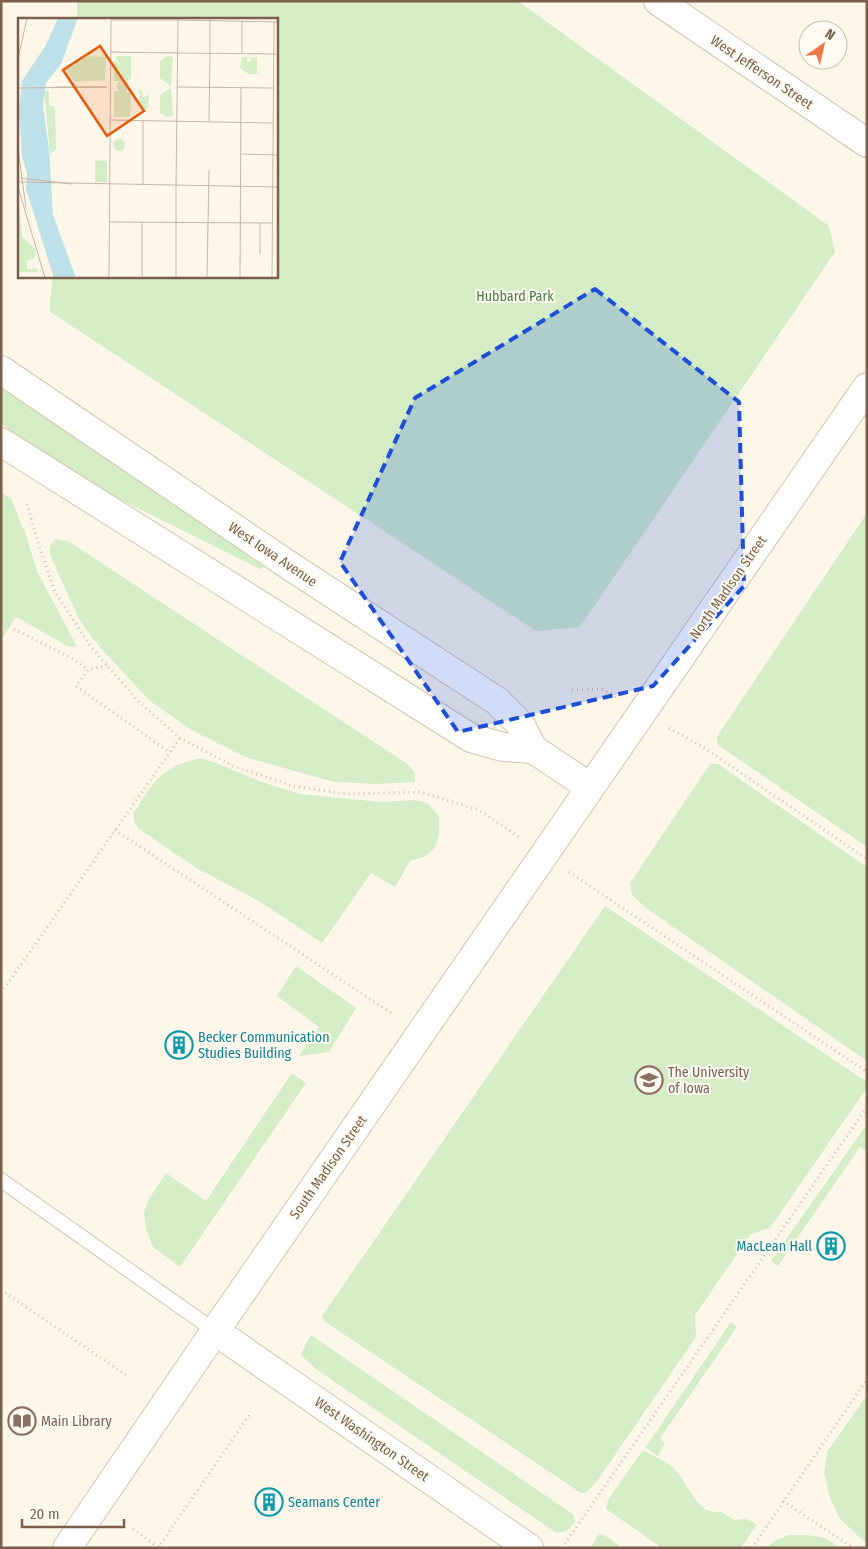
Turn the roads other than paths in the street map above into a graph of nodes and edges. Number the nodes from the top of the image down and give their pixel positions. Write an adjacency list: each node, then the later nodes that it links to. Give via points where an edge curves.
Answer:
1 (658, 1): 2 (street, West Jefferson Street)
2 (867, 143)
3 (1, 370): 6 (street, West Iowa Avenue, via 293,568 497,701 520,724)
4 (867, 387): 7 (street, North Madison Street)
5 (1, 442): 6 (street, via 471,738 503,748)
6 (533, 749): 7 (street, West Iowa Avenue)
7 (590, 787): 9 (street, South Madison Street)
8 (1, 1180): 9 (lane)
9 (215, 1331): 10 (street, South Madison Street); 11 (street, West Washington Street)
10 (68, 1548)
11 (529, 1548)

